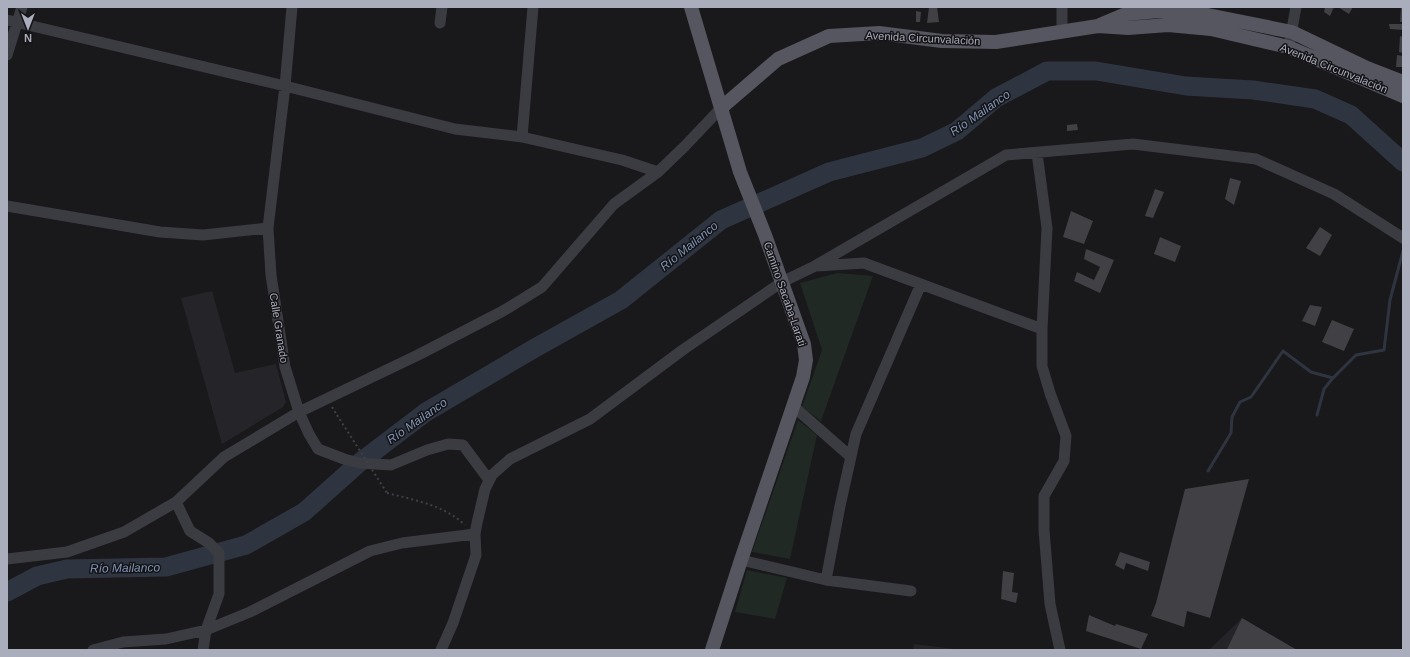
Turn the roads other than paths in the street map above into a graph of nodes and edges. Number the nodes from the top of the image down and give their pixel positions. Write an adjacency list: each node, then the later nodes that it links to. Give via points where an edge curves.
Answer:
1 (22, 7): 8 (street)
2 (292, 7): 16 (street, Calle Granado)
3 (442, 7): 9 (street)
4 (533, 7): 19 (street)
5 (691, 7): 18 (main road, Camino Sacaba-Larati)
6 (1062, 7): 11 (street)
7 (1296, 7): 12 (street)
8 (12, 21): 14 (street); 16 (street)
9 (440, 22)
10 (1098, 26): 11 (main road, Avenida Circunvalación); 12 (main road, Avenida Circunvalación, via 1126,14 1159,11 1208,15); 13 (main road, Avenida Circunvalación, via 1128,28 1168,25 1211,29)
11 (1062, 32): 18 (main road, Avenida Circunvalación, via 996,42 942,40 879,33 830,36 778,59)
12 (1292, 32): 13 (street); 15 (main road, Avenida Circunvalación, via 1367,68)
13 (1288, 47): 17 (main road, Avenida Circunvalación)
14 (7, 55)
15 (1403, 82)
16 (285, 86): 19 (street, via 455,129); 23 (street, Calle Granado)
17 (1403, 96)
18 (721, 108): 21 (street); 26 (main road, Camino Sacaba-Larati, via 740,172)
19 (522, 138): 21 (street, via 622,160)
20 (1037, 153): 24 (street, via 1133,144 1256,159 1334,194); 25 (street, via 1006,156); 28 (street, via 1047,228)
21 (658, 172): 30 (street, via 614,204 542,287 503,311 418,355)
22 (7, 206): 23 (street, via 160,232 203,235)
23 (268, 228): 30 (street, Calle Granado, via 271,275 285,367)
24 (1403, 238)
25 (813, 267): 26 (street); 27 (street, via 864,263)
26 (782, 282): 29 (main road, Camino Sacaba-Larati, via 804,344 806,360 804,377); 32 (street, via 684,349 590,419 510,459)
27 (921, 284): 28 (street); 31 (street, via 856,434)
28 (1042, 329): 44 (street, via 1042,366 1066,436 1064,461 1044,496 1050,604)
29 (793, 406): 31 (street); 36 (main road, Camino Sacaba-Larati)
30 (300, 412): 32 (street, Calle Granado, via 318,448 344,459 391,465 448,444 463,445); 33 (street, via 224,457)
31 (851, 457): 37 (street)
32 (489, 480): 34 (street, via 484,489)
33 (176, 502): 35 (street, via 124,532 67,552); 39 (street, via 190,531 219,553 219,594)
34 (475, 534): 39 (street, via 402,543 370,551 250,612); 42 (street, via 476,555)
35 (7, 559)
36 (741, 560): 37 (street); 43 (main road, Camino Sacaba-Larati)
37 (826, 580): 38 (street)
38 (911, 590)
39 (206, 630): 40 (street, via 166,639 123,642); 41 (street)
40 (93, 650)
41 (203, 650)
42 (441, 650)
43 (712, 650)
44 (1060, 650)

